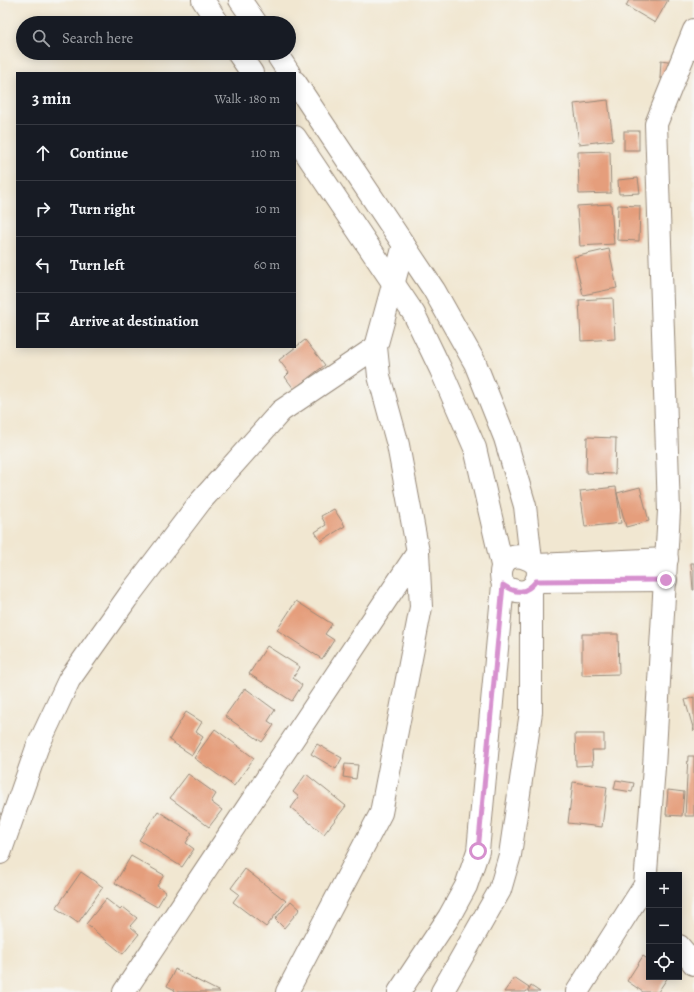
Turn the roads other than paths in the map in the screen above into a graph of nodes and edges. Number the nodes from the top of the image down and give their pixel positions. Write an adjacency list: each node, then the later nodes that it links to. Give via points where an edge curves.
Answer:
1 (203, 0): 3 (street)
2 (240, 0): 4 (street)
3 (213, 16)
4 (251, 16)
5 (694, 30): 16 (street, via 656,124 669,511)
6 (243, 60): 8 (street)
7 (281, 60): 9 (street)
8 (251, 72)
9 (288, 72)
10 (296, 83): 12 (street)
11 (296, 138): 13 (street)
12 (404, 245): 13 (street); 17 (street, via 434,290 475,363 505,438 525,506)
13 (394, 284): 14 (street); 18 (street, via 414,314 475,448)
14 (376, 347): 15 (street, via 379,376 398,445); 20 (street, via 281,411 200,502 130,594 69,680 37,748)
15 (418, 552): 25 (street); 26 (street, via 421,607 381,813)
16 (667, 558): 17 (street); 19 (street)
17 (534, 573): 18 (street, via 522,592 512,591); 18 (street, via 521,555 510,557); 19 (street); 28 (street, via 531,712 510,856 500,890)
18 (503, 575): 27 (street, via 478,851 466,886 449,917)
19 (666, 580): 21 (street)
20 (0, 854)
21 (648, 872)
22 (646, 890): 29 (street)
23 (682, 950): 24 (street)
24 (694, 964)
25 (124, 992)
26 (287, 992)
27 (399, 992)
28 (442, 992)
29 (577, 992)

